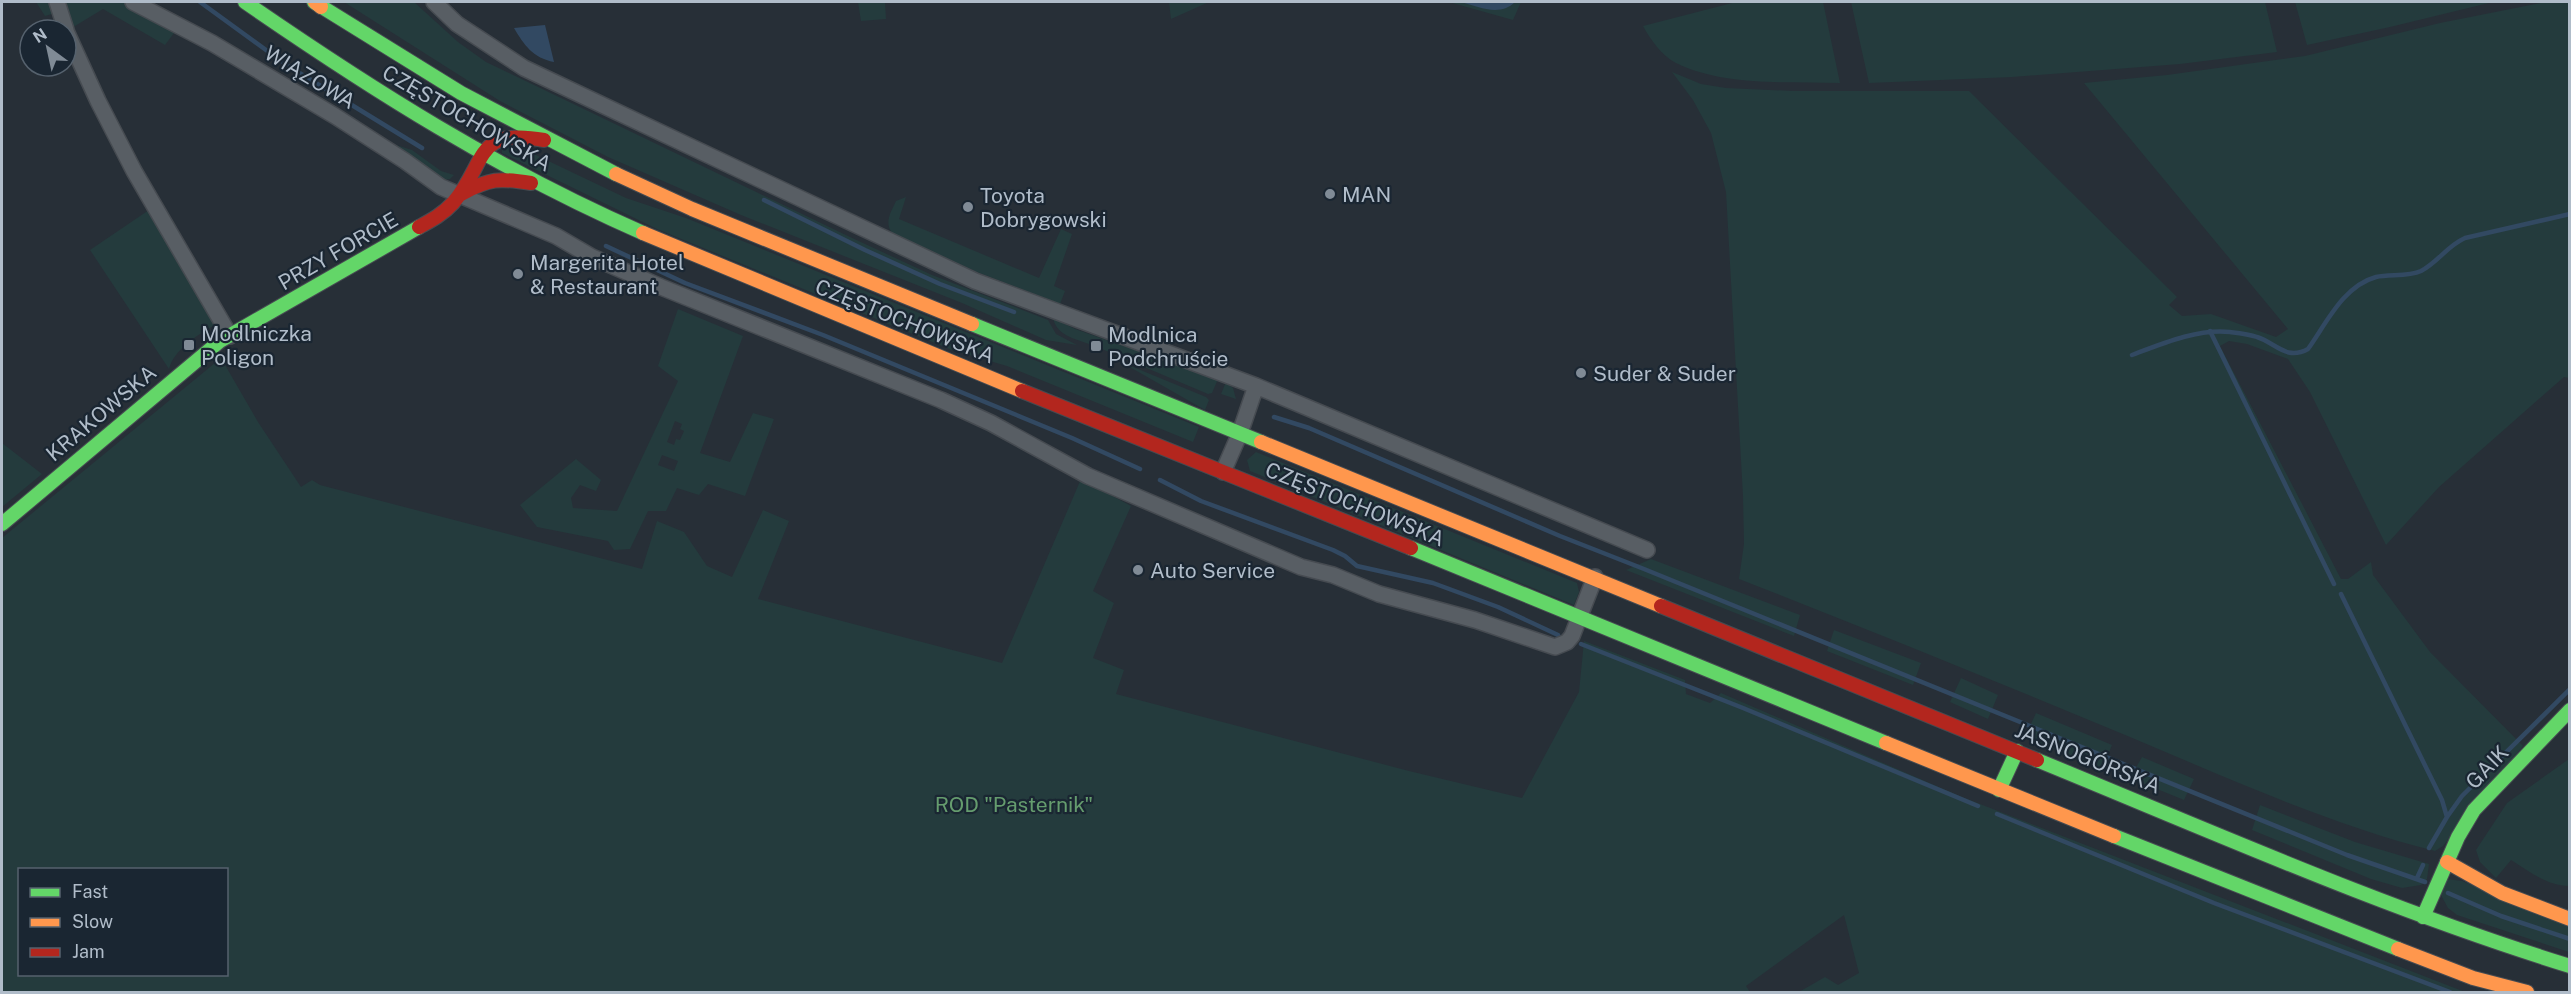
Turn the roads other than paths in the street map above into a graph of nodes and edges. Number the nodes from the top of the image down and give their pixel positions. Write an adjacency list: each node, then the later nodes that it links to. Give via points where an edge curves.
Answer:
1 (57, 2): 6 (street)
2 (133, 2): 11 (street, WIĄZOWA, via 212,43 325,110 441,187)
3 (245, 2): 9 (main road, CZĘSTOCHOWSKA, via 358,80)
4 (434, 2): 13 (street, via 458,24 524,68 975,281)
5 (317, 3): 8 (main road, CZĘSTOCHOWSKA, via 430,75)
6 (62, 18)
7 (78, 57): 12 (street, via 134,171)
8 (548, 142): 9 (main road, PRZY FORCIE, via 511,136 490,143); 14 (main road, CZĘSTOCHOWSKA, via 692,209)
9 (481, 154): 10 (main road, CZĘSTOCHOWSKA); 11 (main road, PRZY FORCIE)
10 (541, 185): 11 (main road, PRZY FORCIE, via 502,178); 15 (main road, CZĘSTOCHOWSKA, via 638,232 951,364)
11 (461, 194): 12 (main road, PRZY FORCIE, via 453,206 424,226); 19 (street, WIĄZOWA, via 641,278 941,400 1088,476 1314,572 1333,574 1379,594 1555,647 1567,642)
12 (230, 336): 16 (main road, KRAKOWSKA)
13 (1256, 386): 14 (street); 17 (street)
14 (1240, 433): 15 (street); 18 (main road, CZĘSTOCHOWSKA)
15 (1223, 472): 19 (main road, CZĘSTOCHOWSKA)
16 (2, 524)
17 (1647, 550)
18 (1595, 577): 19 (street, WIĄZOWA); 21 (main road, JASNOGÓRSKA)
19 (1580, 618): 22 (main road)
20 (2570, 711): 23 (main road, GAIK, via 2474,810)
21 (2017, 751): 22 (main road); 24 (main road, JASNOGÓRSKA)
22 (1999, 790): 27 (main road, via 2415,956)
23 (2447, 861): 24 (main road, GAIK); 25 (main road, via 2502,893)
24 (2423, 916): 26 (main road, JASNOGÓRSKA)
25 (2570, 919)
26 (2570, 966)
27 (2527, 993)

